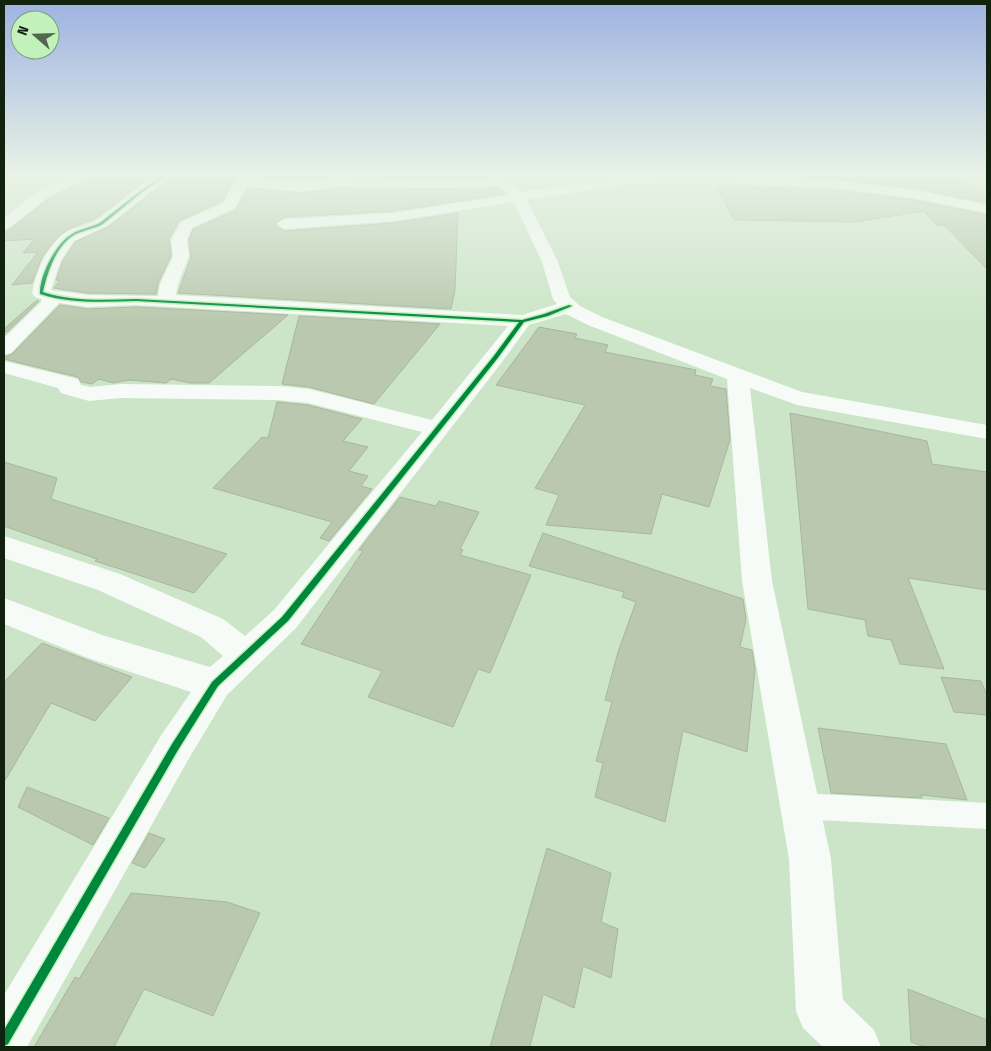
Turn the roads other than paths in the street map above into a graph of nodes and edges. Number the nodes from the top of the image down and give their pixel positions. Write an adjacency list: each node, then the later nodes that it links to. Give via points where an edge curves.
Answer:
1 (99, 225): 4 (street, via 67,239 42,283 42,294)
2 (186, 225): 5 (street, via 179,240 181,256 169,284 167,296)
3 (532, 225): 6 (street, via 550,262 562,299)
4 (50, 297): 5 (street, via 83,301); 8 (street, via 50,303)
5 (172, 302): 7 (street)
6 (570, 306): 7 (street); 10 (street, via 595,321)
7 (522, 321): 11 (street)
8 (4, 349)
9 (4, 367): 11 (street, via 70,384 69,388 89,394 203,391 309,396)
10 (738, 377): 12 (street, via 797,398); 17 (street, via 757,581)
11 (438, 429): 15 (street, via 285,619)
12 (987, 432)
13 (4, 547): 15 (street, via 108,582 212,628)
14 (4, 611): 16 (street, via 99,648)
15 (246, 656): 16 (street)
16 (215, 684): 20 (street)
17 (800, 806): 18 (lane); 19 (street, via 810,859)
18 (987, 816)
19 (820, 1011): 21 (lane); 22 (street)
20 (4, 1040)
21 (820, 1047)
22 (857, 1047)

